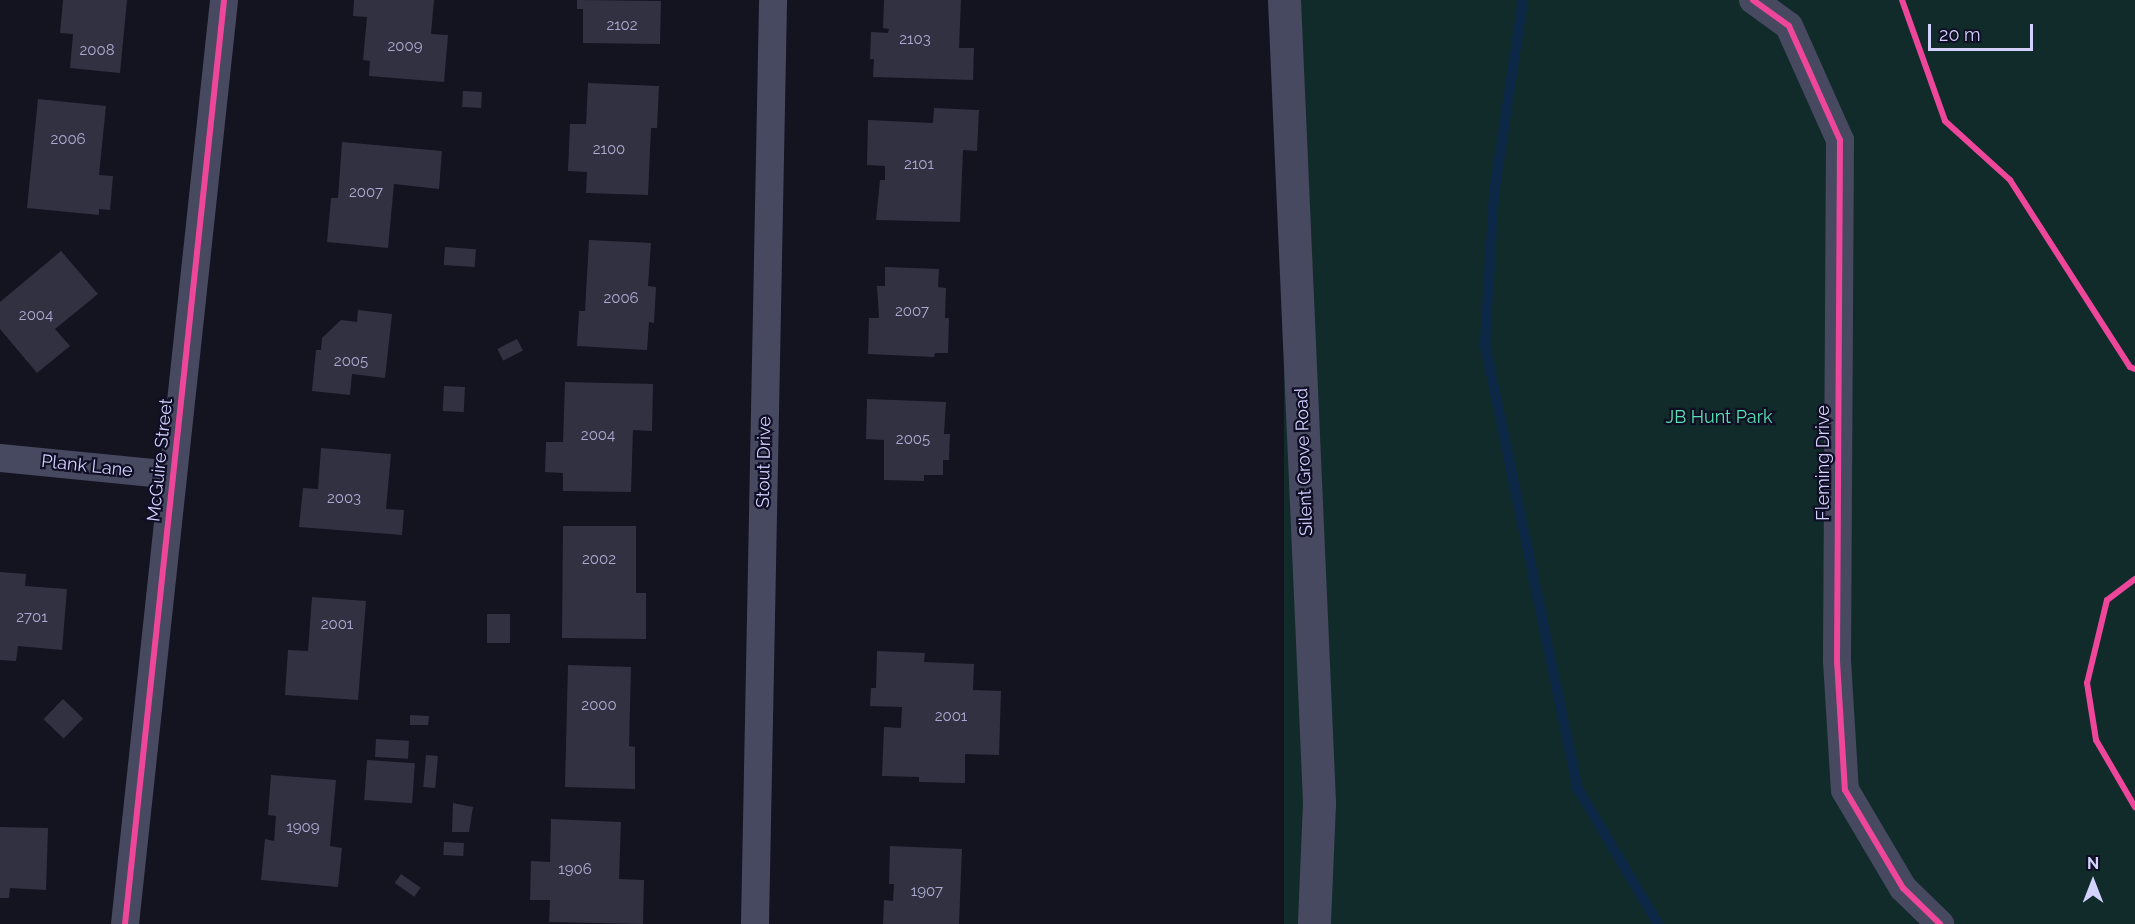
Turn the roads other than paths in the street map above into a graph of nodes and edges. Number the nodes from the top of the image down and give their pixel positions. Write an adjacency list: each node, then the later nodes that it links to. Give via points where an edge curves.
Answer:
1 (224, 0): 6 (street, McGuire Street)
2 (773, 0): 8 (street, Stout Drive)
3 (1284, 0): 9 (street, Silent Grove Road, via 1319,803)
4 (1753, 0): 10 (street, Fleming Drive, via 1789,26 1840,140 1837,661 1845,790 1903,888)
5 (0, 458): 6 (street, Plank Lane)
6 (173, 475): 7 (street, McGuire Street)
7 (125, 924)
8 (755, 924)
9 (1314, 924)
10 (1940, 924)

